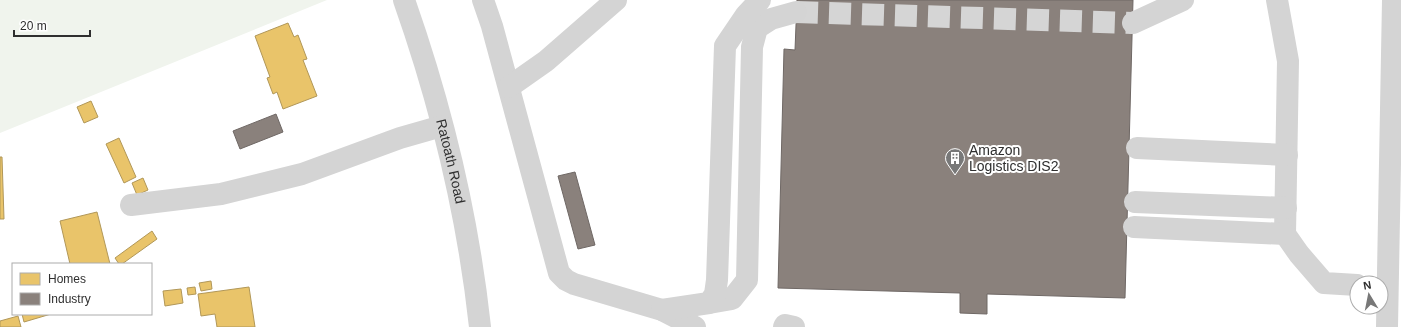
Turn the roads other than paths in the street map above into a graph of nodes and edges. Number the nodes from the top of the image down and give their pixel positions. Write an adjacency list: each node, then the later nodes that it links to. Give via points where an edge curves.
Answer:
1 (404, 0): 11 (street, Ratoath Road)
2 (483, 0): 10 (street)
3 (616, 0): 10 (street, via 546,61)
4 (1183, 0): 9 (street)
5 (1277, 0): 14 (street, via 1288,61)
6 (1396, 11): 13 (street)
7 (796, 12): 8 (street, via 771,19)
8 (754, 14): 22 (street, via 725,46 718,280 715,294); 22 (street, via 747,280 732,299)
9 (1133, 23)
10 (509, 87): 23 (street, via 559,273 574,284)
11 (442, 126): 16 (street, via 400,138 302,174 222,194); 25 (street, Ratoath Road, via 462,205 475,278)
12 (1136, 148): 14 (street)
13 (1396, 153): 20 (street)
14 (1287, 156): 17 (street)
15 (1135, 202): 17 (street)
16 (131, 205)
17 (1286, 208): 19 (street)
18 (1134, 227): 19 (street)
19 (1285, 234): 21 (street, via 1298,254 1324,283)
20 (1386, 275)
21 (1349, 285)
22 (709, 303): 23 (street)
23 (662, 310): 26 (street)
24 (1386, 315): 29 (street)
25 (480, 327)
26 (696, 327)
27 (784, 327): 28 (street, via 785,324)
28 (794, 327)
29 (1387, 327)

